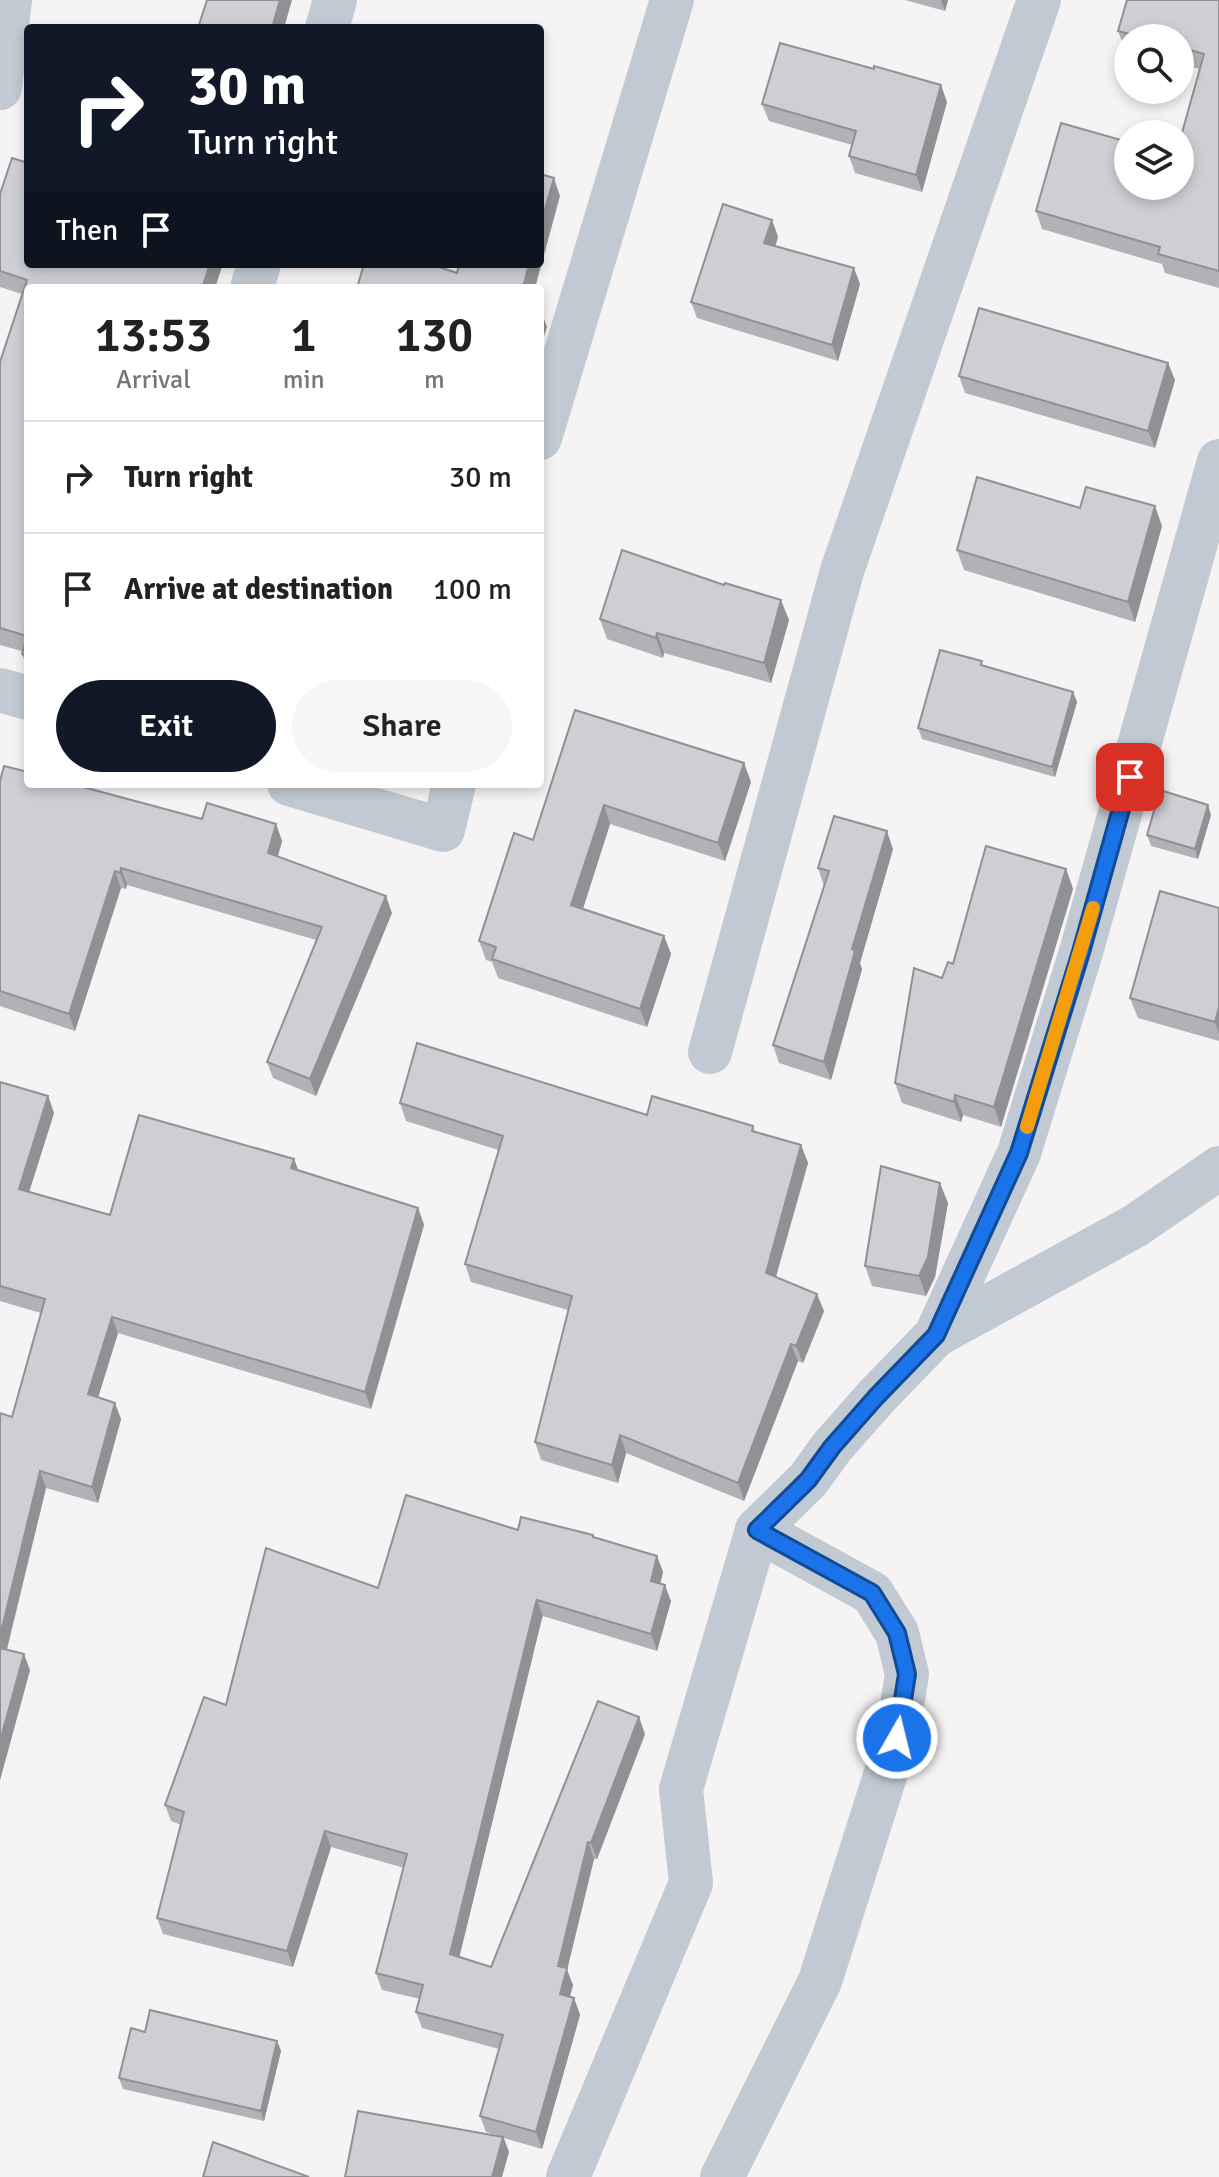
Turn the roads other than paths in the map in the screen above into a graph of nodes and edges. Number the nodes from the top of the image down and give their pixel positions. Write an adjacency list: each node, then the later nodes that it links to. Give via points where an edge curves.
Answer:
1 (10, 0): 6 (street)
2 (335, 0): 5 (street)
3 (672, 0): 7 (street)
4 (1039, 0): 13 (street, via 842,571)
5 (328, 24)
6 (0, 88)
7 (544, 425)
8 (1219, 461): 15 (street, via 1086,937 1019,1153)
9 (0, 690): 10 (street)
10 (24, 697)
11 (302, 788): 12 (street, via 443,830)
12 (453, 788)
13 (710, 1052)
14 (1219, 1168): 15 (street, via 1135,1226)
15 (936, 1335): 16 (street)
16 (757, 1530): 17 (street, via 681,1789 691,1883); 18 (street, via 872,1593 897,1633 907,1674 897,1738 820,1981)
17 (568, 2177)
18 (722, 2177)

